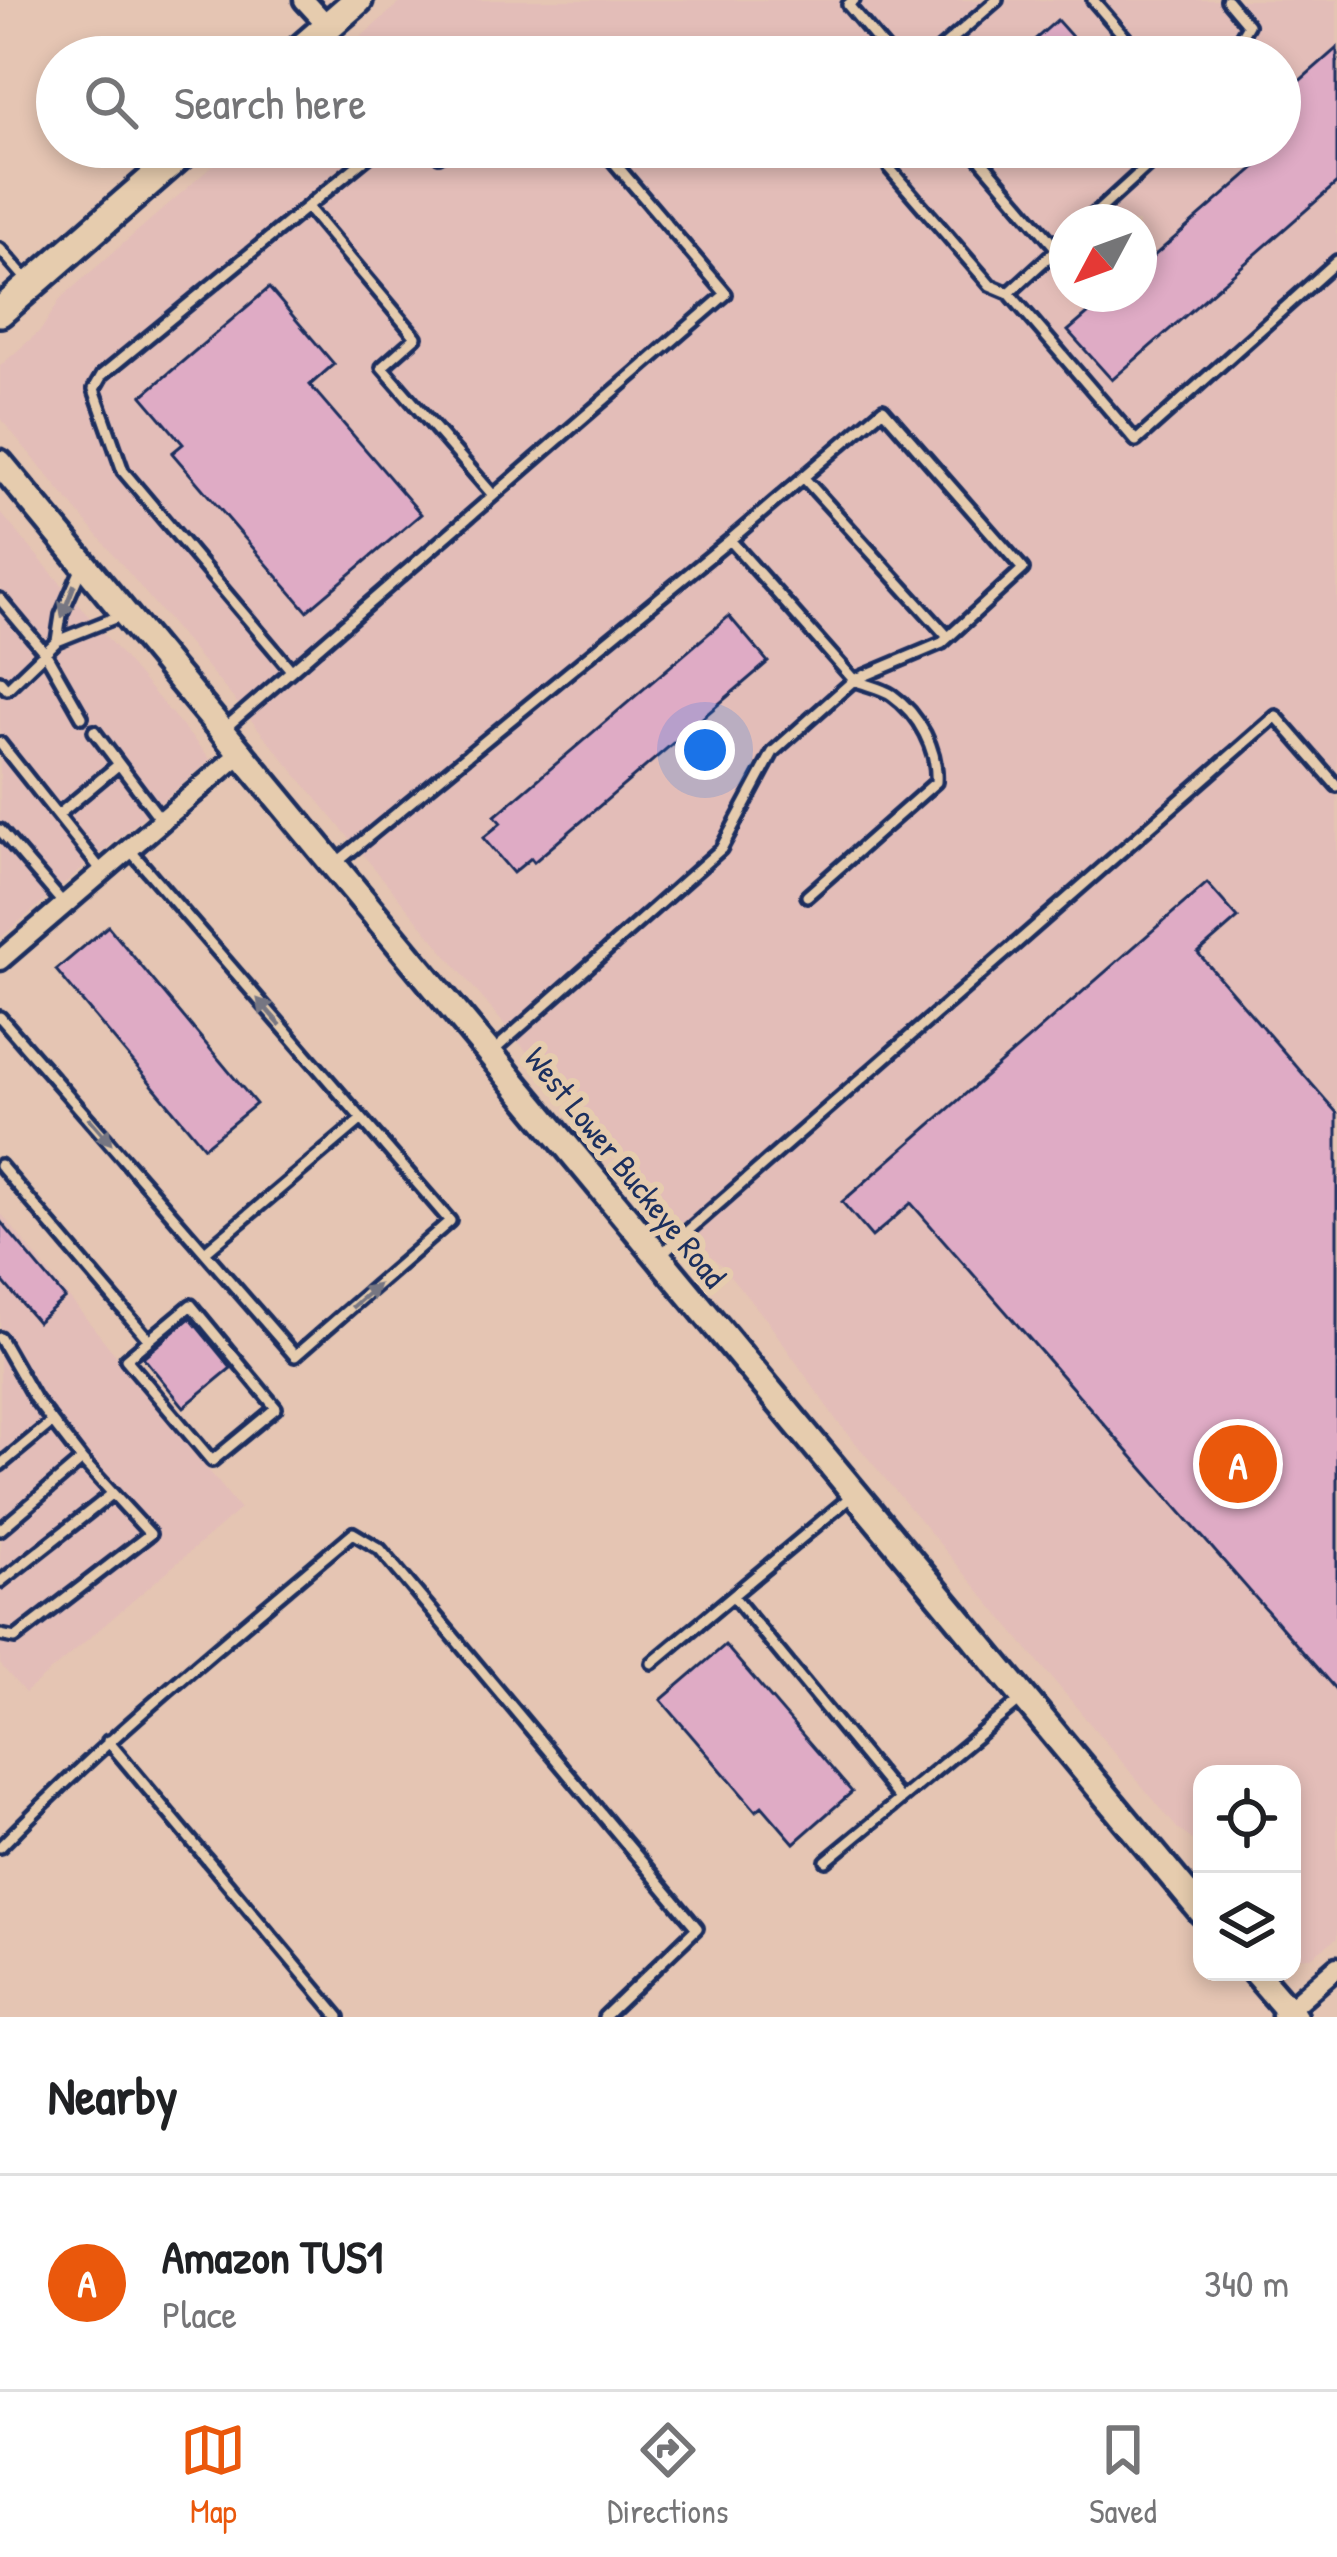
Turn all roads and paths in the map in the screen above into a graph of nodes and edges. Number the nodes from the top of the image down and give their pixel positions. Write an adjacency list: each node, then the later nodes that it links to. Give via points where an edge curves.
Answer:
1 (304, 0): 7 (street)
2 (358, 0): 7 (main road)
3 (854, 0): 9 (lane, via 848,5)
4 (997, 0): 10 (lane)
5 (1093, 0): 11 (lane)
6 (1227, 0): 12 (lane, via 1248,25)
7 (328, 26): 8 (main road)
8 (316, 36)
9 (874, 36)
10 (955, 36)
11 (1124, 36)
12 (1241, 36)
13 (165, 168): 25 (main road)
14 (354, 168): 20 (lane)
15 (619, 168): 30 (lane, via 726,294)
16 (988, 168): 21 (lane)
17 (1145, 168): 19 (lane)
18 (890, 169): 26 (lane, via 991,285)
19 (1106, 204)
20 (307, 207): 30 (lane, via 416,337 382,367); 38 (lane, via 94,389 123,471)
21 (1049, 239)
22 (0, 249): 25 (lane)
23 (1049, 257): 26 (lane)
24 (1337, 260): 26 (lane, via 1136,441)
25 (31, 285): 27 (main road)
26 (1009, 293)
27 (0, 312)
28 (0, 463): 32 (main road, West Lower Buckeye Road)
29 (803, 477): 31 (lane); 35 (lane); 35 (lane, via 883,409 1023,569)
30 (493, 495): 38 (lane)
31 (730, 540): 39 (lane); 52 (lane)
32 (84, 563): 34 (main road, West Lower Buckeye Road); 36 (lane, one-way to 36)
33 (0, 600): 37 (lane)
34 (127, 613): 36 (lane); 42 (main road, West Lower Buckeye Road)
35 (948, 637): 39 (lane)
36 (57, 641): 37 (lane)
37 (46, 654): 40 (lane); 41 (lane)
38 (291, 670): 42 (lane)
39 (854, 680): 54 (lane, via 892,695 927,736 936,782); 58 (lane, via 773,752 721,849)
40 (2, 689)
41 (82, 717)
42 (224, 729): 45 (main road, West Lower Buckeye Road)
43 (94, 731): 46 (lane)
44 (0, 743): 48 (lane)
45 (243, 751): 49 (street); 52 (main road, West Lower Buckeye Road)
46 (118, 765): 48 (lane); 49 (lane)
47 (1337, 786): 62 (lane, via 1276,716)
48 (58, 815): 53 (lane)
49 (162, 820): 51 (street)
50 (0, 830): 55 (lane)
51 (129, 849): 53 (street); 59 (lane, one-way to 51)
52 (335, 864): 58 (main road, West Lower Buckeye Road)
53 (103, 872): 55 (street)
54 (806, 896)
55 (64, 904): 56 (street)
56 (0, 960)
57 (0, 1017): 61 (lane, one-way to 61)
58 (490, 1054): 62 (main road, West Lower Buckeye Road)
59 (362, 1119): 61 (lane); 61 (lane, one-way to 59, via 295,1356 450,1221)
60 (0, 1166): 64 (lane)
61 (205, 1252)
62 (657, 1258): 69 (main road, West Lower Buckeye Road)
63 (0, 1338): 65 (lane)
64 (148, 1340): 64 (lane, via 190,1305 276,1408 212,1461 126,1359)
65 (52, 1422): 66 (lane); 67 (lane)
66 (82, 1460): 68 (lane); 70 (lane)
67 (0, 1466)
68 (112, 1494): 71 (lane); 73 (lane, via 150,1534 15,1638)
69 (854, 1495): 72 (lane); 75 (main road, West Lower Buckeye Road)
70 (0, 1529)
71 (0, 1582)
72 (733, 1596): 74 (lane); 77 (lane)
73 (0, 1635)
74 (652, 1663)
75 (1023, 1698): 77 (lane); 80 (main road, West Lower Buckeye Road)
76 (108, 1742): 78 (lane); 84 (lane); 85 (lane, via 353,1533 380,1549 697,1928)
77 (900, 1799): 79 (lane)
78 (0, 1847)
79 (826, 1861)
80 (1193, 1901)
81 (1337, 1967): 83 (street)
82 (1262, 1981): 83 (main road)
83 (1287, 2015)
84 (339, 2017)
85 (604, 2017)

